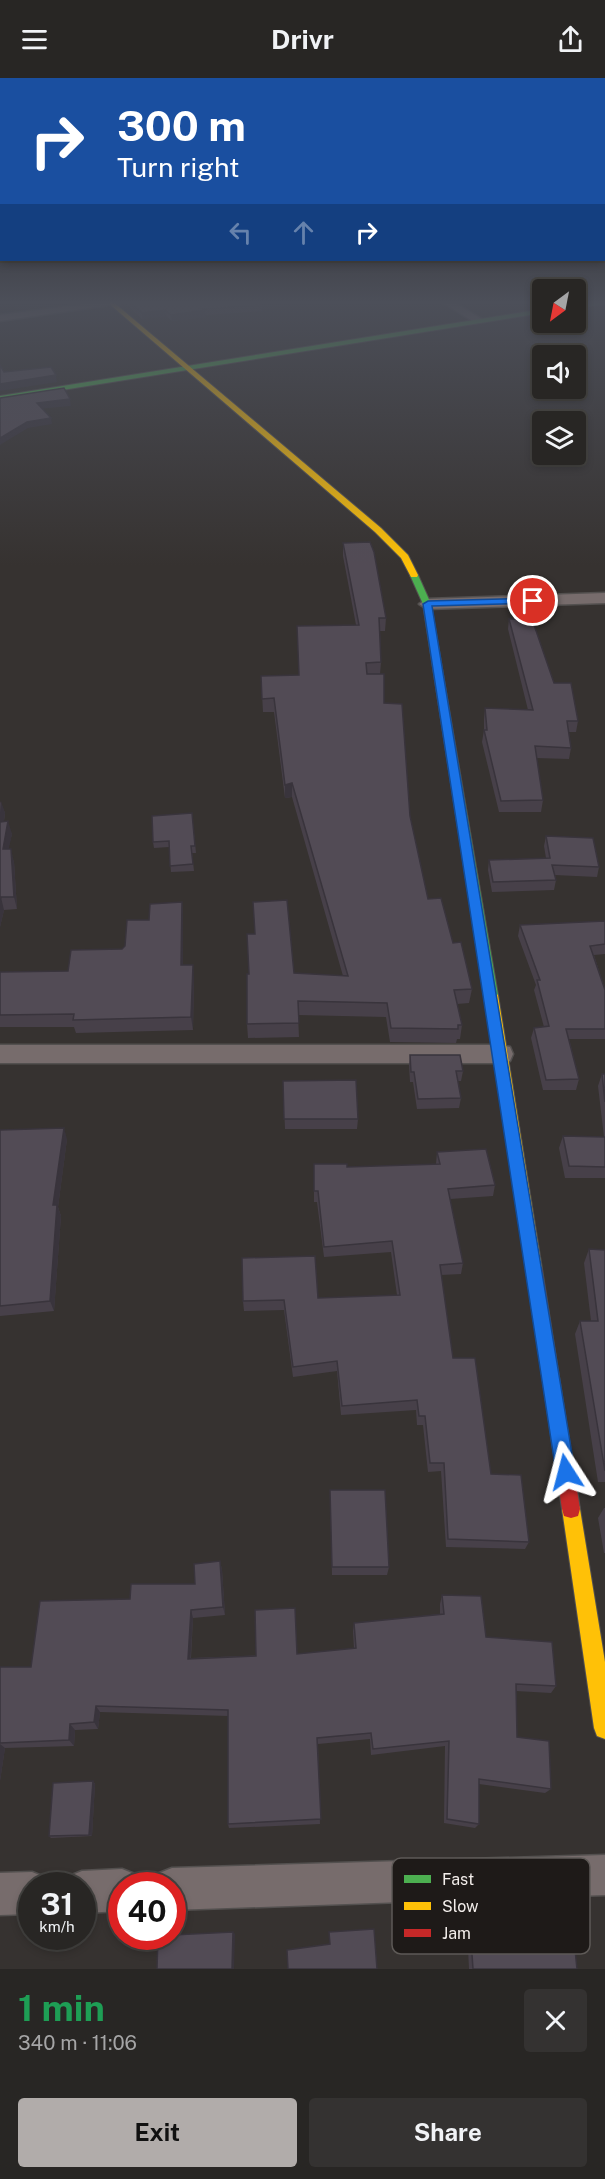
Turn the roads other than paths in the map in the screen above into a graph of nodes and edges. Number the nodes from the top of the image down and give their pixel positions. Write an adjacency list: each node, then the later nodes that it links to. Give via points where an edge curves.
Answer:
1 (57, 389): 3 (street)
2 (212, 389): 5 (street, via 378,530 405,557)
3 (0, 398)
4 (605, 598): 5 (street)
5 (428, 604): 6 (street)
6 (501, 1053): 7 (street); 8 (street)
7 (0, 1054)
8 (605, 1728)
9 (590, 1875): 10 (street)
10 (605, 1875)
11 (392, 1882): 12 (street)
12 (186, 1889)
13 (18, 1893): 14 (street)
14 (0, 1894)

